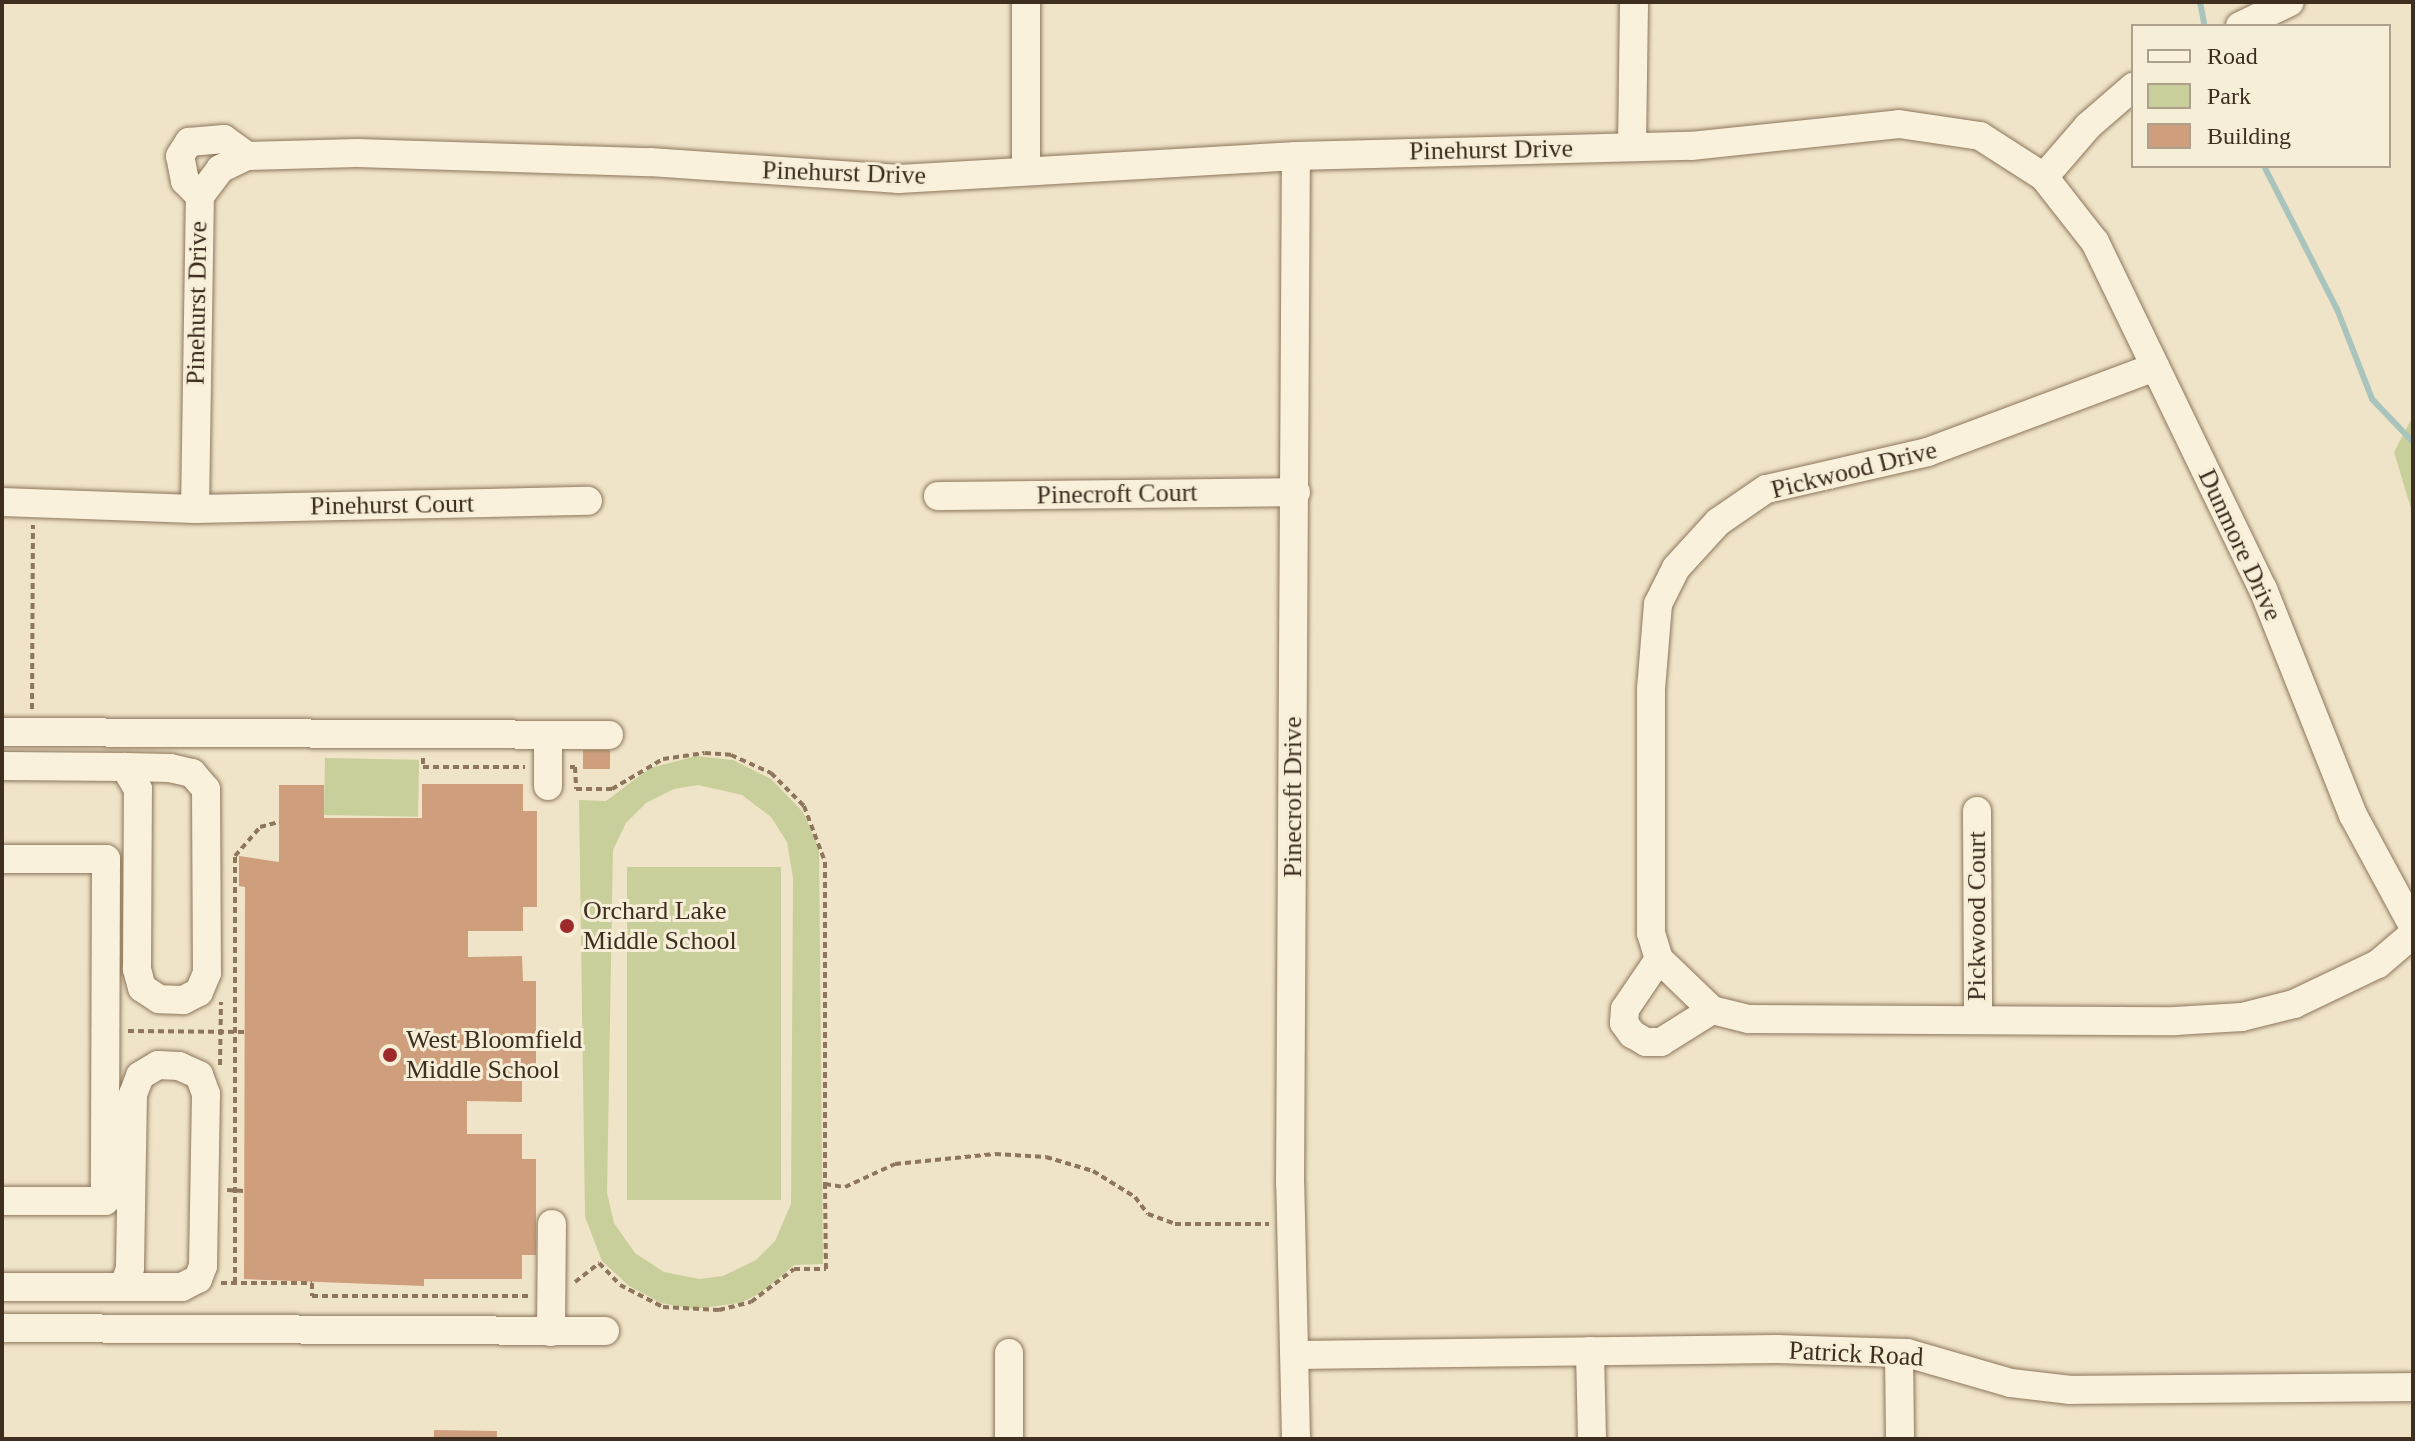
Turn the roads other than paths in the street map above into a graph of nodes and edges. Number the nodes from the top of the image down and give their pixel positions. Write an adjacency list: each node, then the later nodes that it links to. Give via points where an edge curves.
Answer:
1 (1026, 2): 9 (street)
2 (1634, 2): 6 (street)
3 (2290, 2): 4 (street)
4 (2244, 24)
5 (2131, 89): 10 (street, via 2088,126)
6 (1632, 147): 8 (street, Pinehurst Drive); 10 (street, Pinehurst Drive, via 1691,146 1899,124 1980,136)
7 (247, 156): 9 (street, Pinehurst Drive, via 357,153 650,162 899,179); 11 (street, Pinehurst Drive, via 220,169); 11 (street, via 224,139 189,142 180,156 185,181)
8 (1296, 156): 9 (street, Pinehurst Drive); 13 (street, Pinecroft Drive)
9 (1026, 170)
10 (2044, 177): 12 (street, Dunmore Drive, via 2095,242)
11 (200, 196): 17 (street, Pinehurst Drive)
12 (2155, 367): 26 (street, Dunmore Drive, via 2263,589 2353,815); 28 (street, Pickwood Drive, via 1928,452 1766,489 1718,522 1676,568 1658,604 1651,689 1651,933)
13 (1296, 492): 14 (street, Pinecroft Court); 41 (street, Pinecroft Drive)
14 (938, 496)
15 (588, 501): 17 (street, Pinehurst Court)
16 (2, 502): 17 (street)
17 (195, 509)
18 (2, 732): 19 (street)
19 (548, 735): 20 (street); 23 (street)
20 (609, 735)
21 (2, 766): 22 (street)
22 (125, 767): 22 (street, via 138,789 137,969 142,988 159,999 183,1000 199,992 207,973 206,789 192,773)
23 (548, 776)
24 (1977, 811): 30 (street, Pickwood Court)
25 (2, 859): 31 (street, via 106,859 105,1201)
26 (2413, 926)
27 (2413, 934): 30 (street, via 2378,964 2335,987 2242,1017)
28 (1659, 959): 29 (street); 29 (street, via 1625,1009 1624,1023 1632,1034 1661,1042)
29 (1712, 1010): 30 (street, via 1780,1020)
30 (1978, 1020)
31 (2, 1201)
32 (552, 1224): 37 (street)
33 (2, 1287): 34 (street)
34 (124, 1287): 34 (street, via 182,1287 198,1279 203,1266 206,1094 199,1075 179,1066 158,1065 140,1076 133,1094 130,1268)
35 (2, 1328): 37 (street)
36 (605, 1331): 37 (street)
37 (551, 1332)
38 (1590, 1351): 40 (street, Patrick Road); 41 (street, Patrick Road); 45 (street)
39 (1009, 1353): 43 (street)
40 (1899, 1353): 42 (street, Patrick Road, via 1949,1361 2011,1383 2071,1390); 46 (street)
41 (1296, 1355): 44 (street, Pinecroft Drive)
42 (2413, 1387)
43 (1009, 1439)
44 (1296, 1439)
45 (1592, 1439)
46 (1900, 1439)

